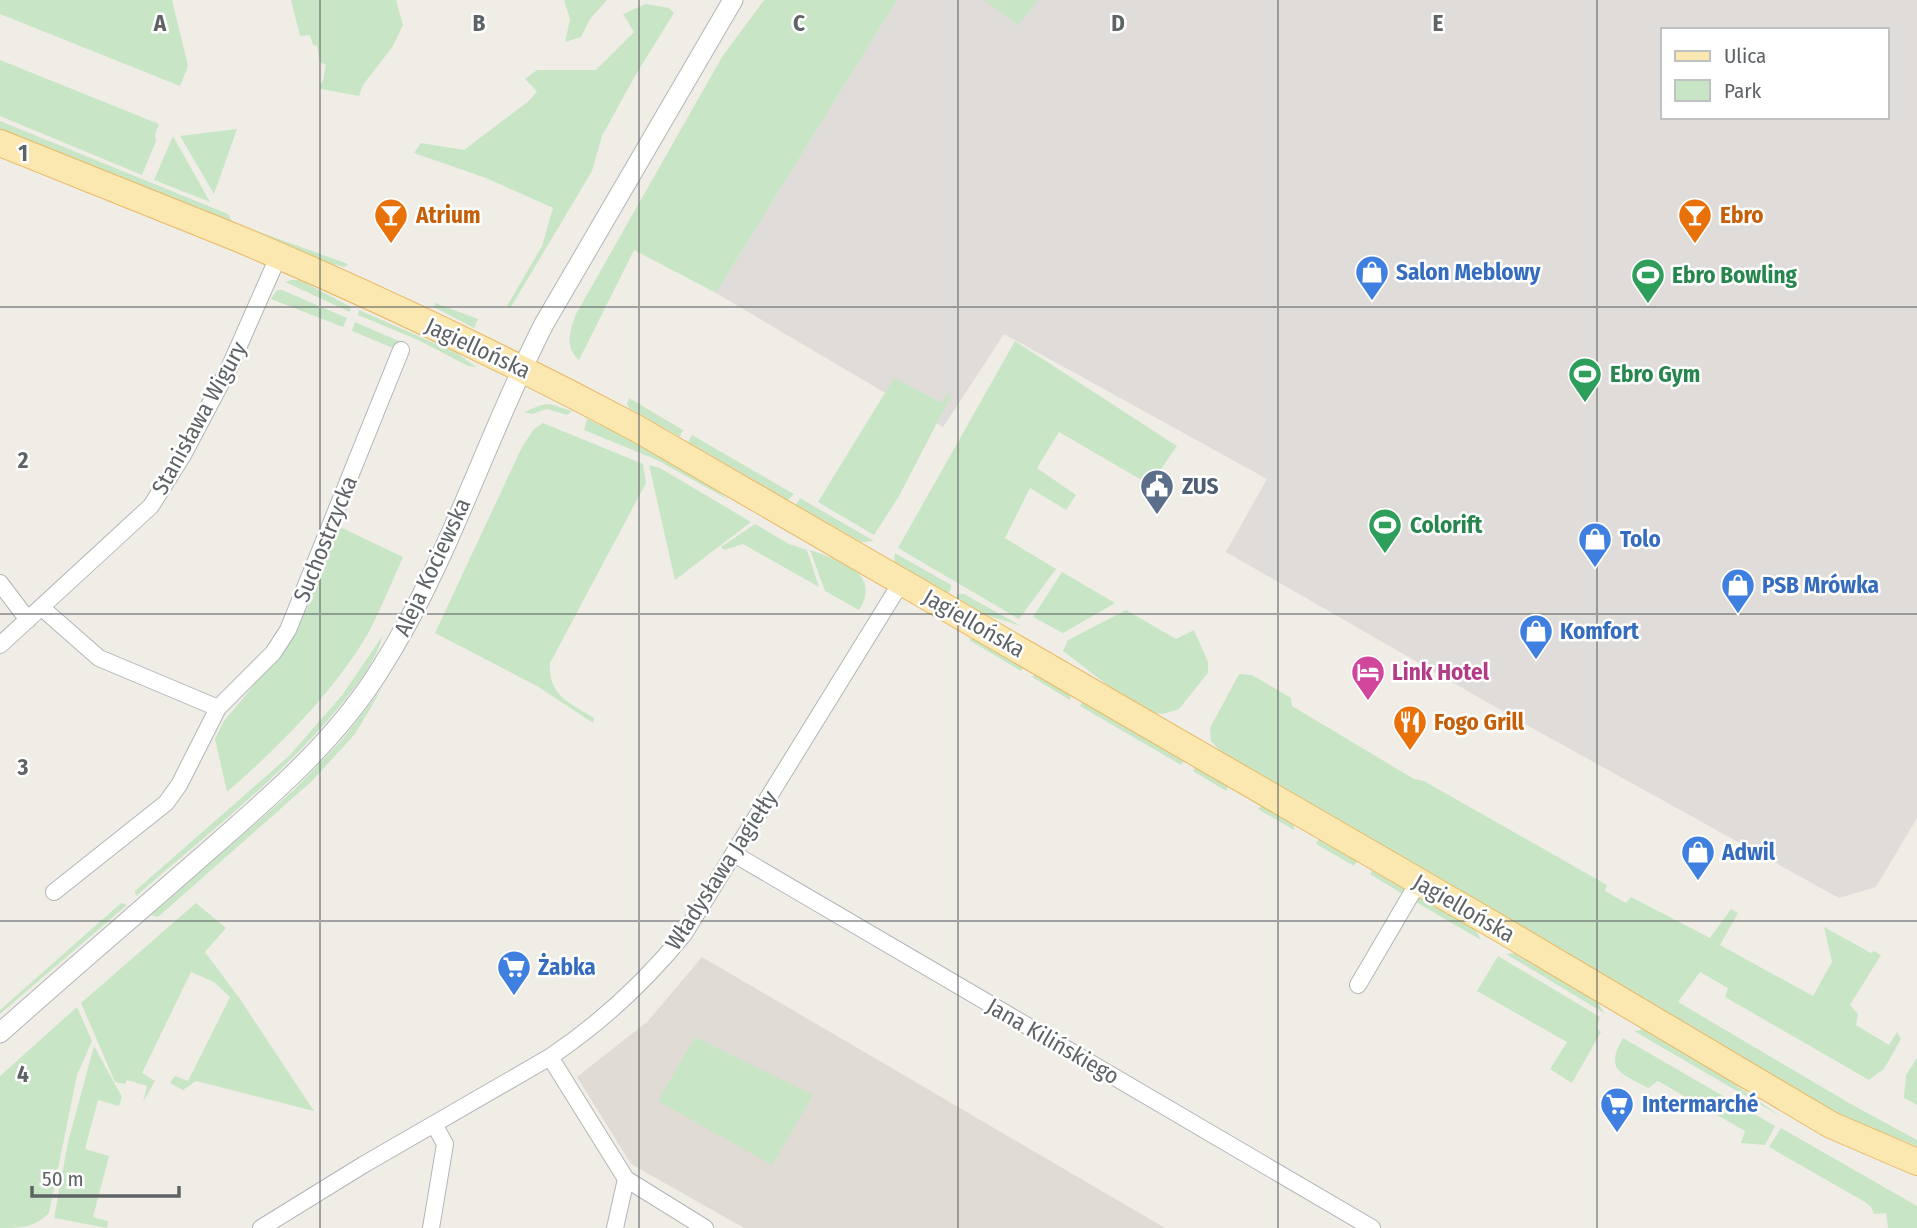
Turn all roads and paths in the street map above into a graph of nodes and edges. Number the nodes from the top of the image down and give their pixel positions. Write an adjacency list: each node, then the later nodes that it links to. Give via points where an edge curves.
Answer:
1 (733, 0): 5 (street, Aleja Kociewska)
2 (0, 143): 3 (main road, Jagiellońska)
3 (278, 257): 5 (main road, Jagiellońska); 8 (street, Stanisława Wigury, via 230,366 151,506)
4 (401, 350): 11 (street, Suchostrzycka, via 288,630 273,653)
5 (522, 368): 6 (main road, Jagiellońska); 16 (street, Aleja Kociewska, via 413,612 380,670 336,729 284,784)
6 (902, 581): 12 (street, Władysława Jagiełły); 13 (main road, Jagiellońska)
7 (0, 583): 9 (street)
8 (42, 608): 9 (street, Stanisława Wigury); 11 (street, via 99,658)
9 (28, 620): 10 (street, Stanisława Wigury)
10 (0, 645)
11 (218, 708): 14 (street, Suchostrzycka, via 166,803)
12 (734, 854): 17 (street, Władysława Jagiełły, via 684,934 659,964 615,1009); 25 (street, Jana Kilińskiego)
13 (1419, 881): 15 (street); 19 (main road, Jagiellońska, via 1831,1125)
14 (54, 892)
15 (1358, 985)
16 (0, 1033)
17 (550, 1057): 18 (street, Władysława Jagiełły); 20 (street)
18 (434, 1124): 21 (street, Władysława Jagiełły); 22 (street, via 445,1144)
19 (1917, 1162)
20 (626, 1179): 23 (street); 24 (street)
21 (261, 1228)
22 (431, 1228)
23 (615, 1228)
24 (705, 1228)
25 (1372, 1228)

